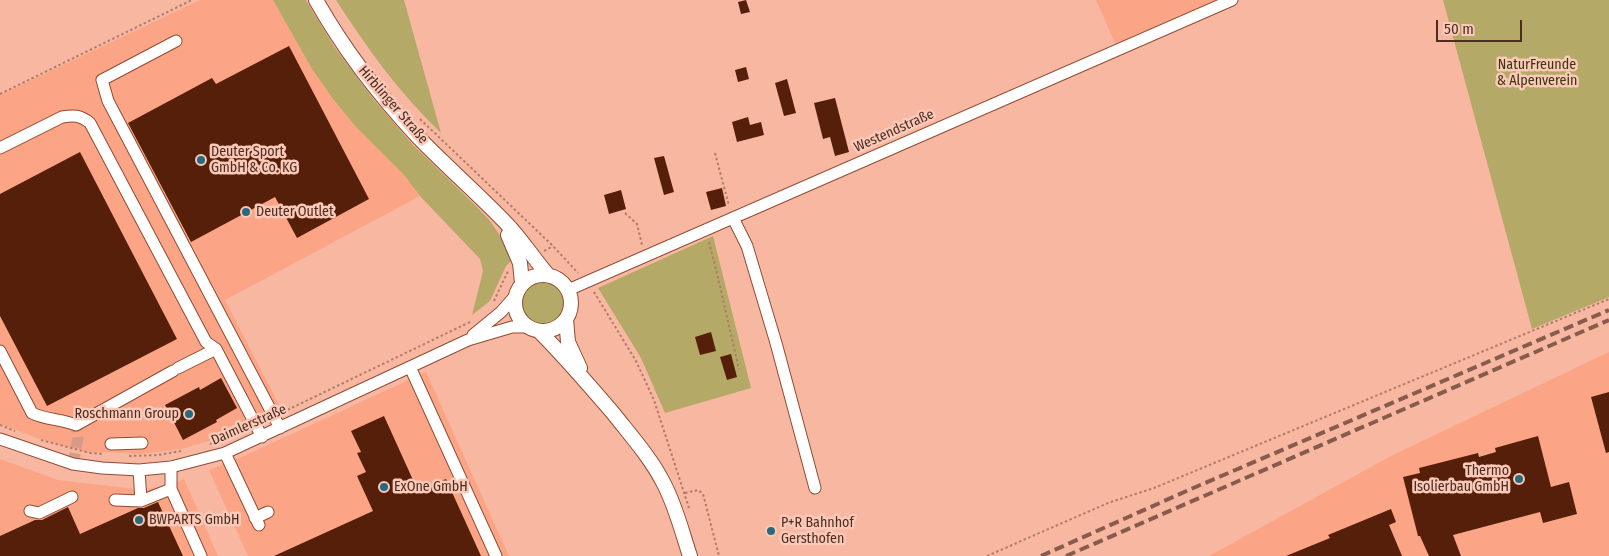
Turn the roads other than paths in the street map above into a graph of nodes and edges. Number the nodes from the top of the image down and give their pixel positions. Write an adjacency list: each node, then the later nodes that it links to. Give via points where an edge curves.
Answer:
1 (316, 0): 5 (main road, Hirblinger Straße, via 358,67 420,138)
2 (1232, 0): 6 (street, Westendstraße)
3 (176, 41): 17 (street, via 102,80 108,101 212,288)
4 (0, 148): 13 (street, via 52,121 74,115 90,123 99,148 187,315 206,342)
5 (483, 199): 7 (main road, Hirblinger Straße); 8 (main road, Hirblinger Straße, via 516,250 520,263)
6 (733, 218): 9 (street, Westendstraße); 25 (street, via 748,246)
7 (548, 275): 8 (main road, via 536,275); 9 (main road, Hirblinger Straße, via 559,280)
8 (519, 289): 11 (main road, Hirblinger Straße, via 515,301 517,313 523,323); 12 (street, Daimlerstraße, via 501,312)
9 (568, 290): 10 (main road, Hirblinger Straße, via 571,305)
10 (566, 319): 11 (main road, via 550,330); 16 (main road, Hirblinger Straße, via 568,342)
11 (533, 329): 12 (street, Daimlerstraße, via 512,327); 16 (main road, Hirblinger Straße)
12 (468, 340): 15 (street, Daimlerstraße)
13 (216, 349): 14 (street, via 76,425 32,413); 18 (street)
14 (0, 352)
15 (410, 367): 17 (street, Daimlerstraße); 33 (street)
16 (587, 382): 34 (main road, Hirblinger Straße, via 659,474 675,509)
17 (280, 428): 18 (street, Daimlerstraße)
18 (262, 437): 22 (street, Daimlerstraße)
19 (0, 439): 24 (street, Daimlerstraße, via 73,464)
20 (142, 443): 21 (street)
21 (111, 444)
22 (225, 453): 23 (street, Daimlerstraße); 31 (street, via 245,486 257,522)
23 (171, 467): 24 (street, Daimlerstraße); 26 (street)
24 (139, 470): 29 (street)
25 (815, 488)
26 (171, 489): 29 (street); 32 (street)
27 (72, 498): 30 (street, via 39,513)
28 (115, 500): 29 (street)
29 (141, 501)
30 (30, 511)
31 (268, 512)
32 (201, 556)
33 (496, 556)
34 (690, 556)

